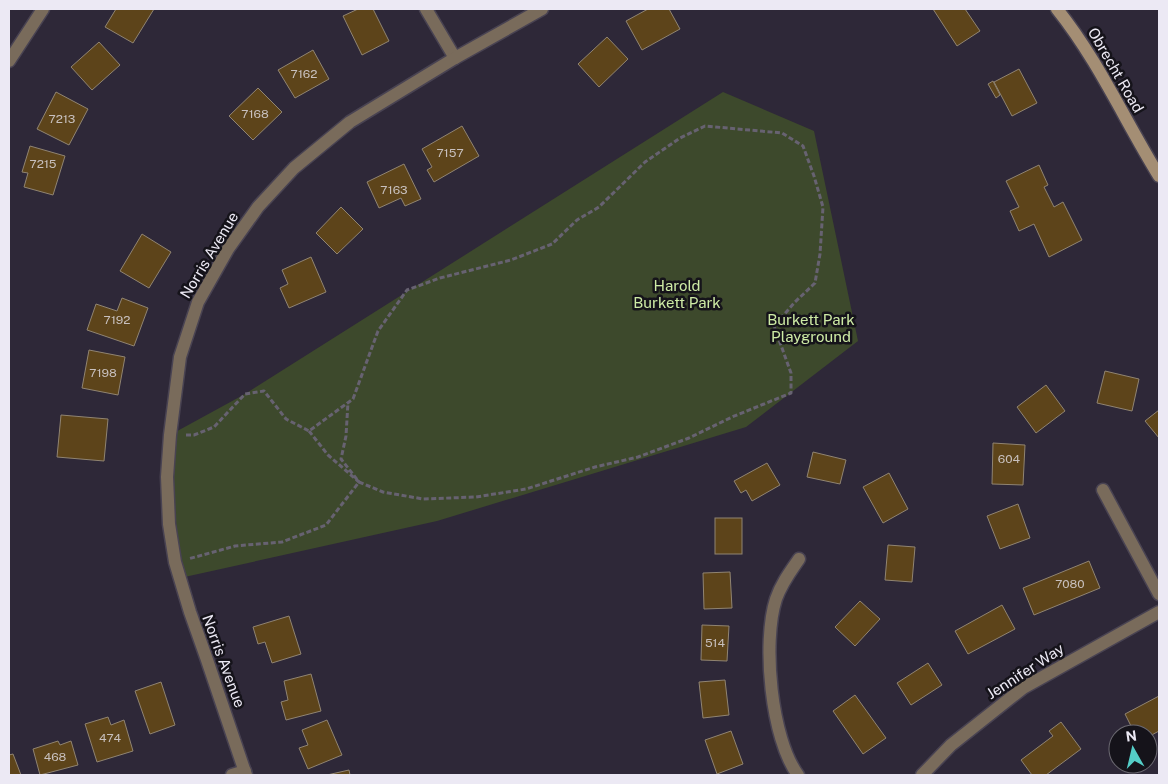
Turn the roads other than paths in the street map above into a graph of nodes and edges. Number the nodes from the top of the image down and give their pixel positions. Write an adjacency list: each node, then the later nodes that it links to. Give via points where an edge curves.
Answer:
1 (43, 9): 6 (street)
2 (426, 9): 5 (street)
3 (542, 9): 5 (street, Norris Avenue)
4 (1057, 9): 7 (street, Obrecht Road, via 1092,59)
5 (454, 58): 12 (street, Norris Avenue, via 350,122 294,168 258,207 228,249 198,302 180,357 167,477 175,562)
6 (9, 61)
7 (1159, 176)
8 (1103, 490): 10 (street)
9 (799, 559): 14 (street, via 776,598 769,655 782,746)
10 (1159, 594)
11 (1159, 612): 15 (street, Jennifer Way, via 1023,688 950,745)
12 (246, 773): 13 (street)
13 (232, 775)
14 (798, 775)
15 (922, 775)

